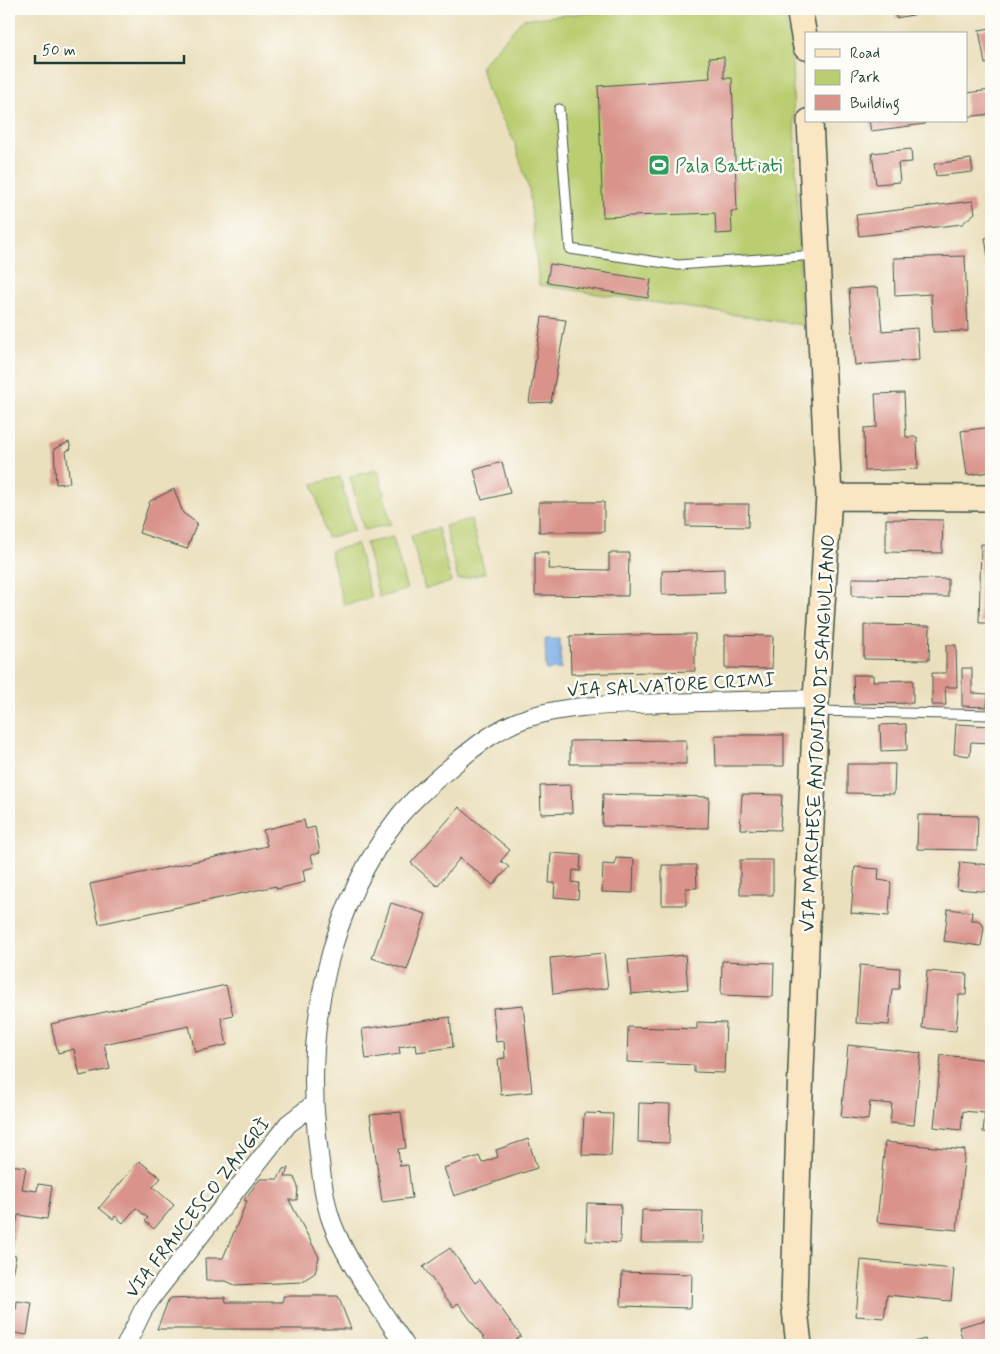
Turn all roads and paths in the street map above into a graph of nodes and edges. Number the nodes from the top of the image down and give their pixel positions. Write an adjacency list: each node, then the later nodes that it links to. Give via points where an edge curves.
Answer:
1 (799, 9): 2 (main road)
2 (805, 42)
3 (559, 109): 5 (lane, via 570,249 678,265)
4 (810, 122): 5 (main road, VIA MARCHESE ANTONINO DI SANGIULIANO)
5 (816, 255): 6 (main road, VIA MARCHESE ANTONINO DI SANGIULIANO)
6 (829, 496): 7 (main road); 8 (main road, VIA MARCHESE ANTONINO DI SANGIULIANO)
7 (991, 498)
8 (816, 705): 9 (lane); 10 (street, VIA SALVATORE CRIMI, via 608,705 529,717 492,734 427,787 400,816 371,859 347,907 334,938 319,1005); 13 (main road, VIA MARCHESE ANTONINO DI SANGIULIANO, via 794,1301)
9 (991, 715)
10 (314, 1104): 11 (street, VIA FRANCESCO ZANGRÌ, via 288,1124 155,1293); 12 (street, VIA SALVATORE CRIMI, via 330,1217 345,1250)
11 (126, 1345)
12 (405, 1345)
13 (799, 1345)

